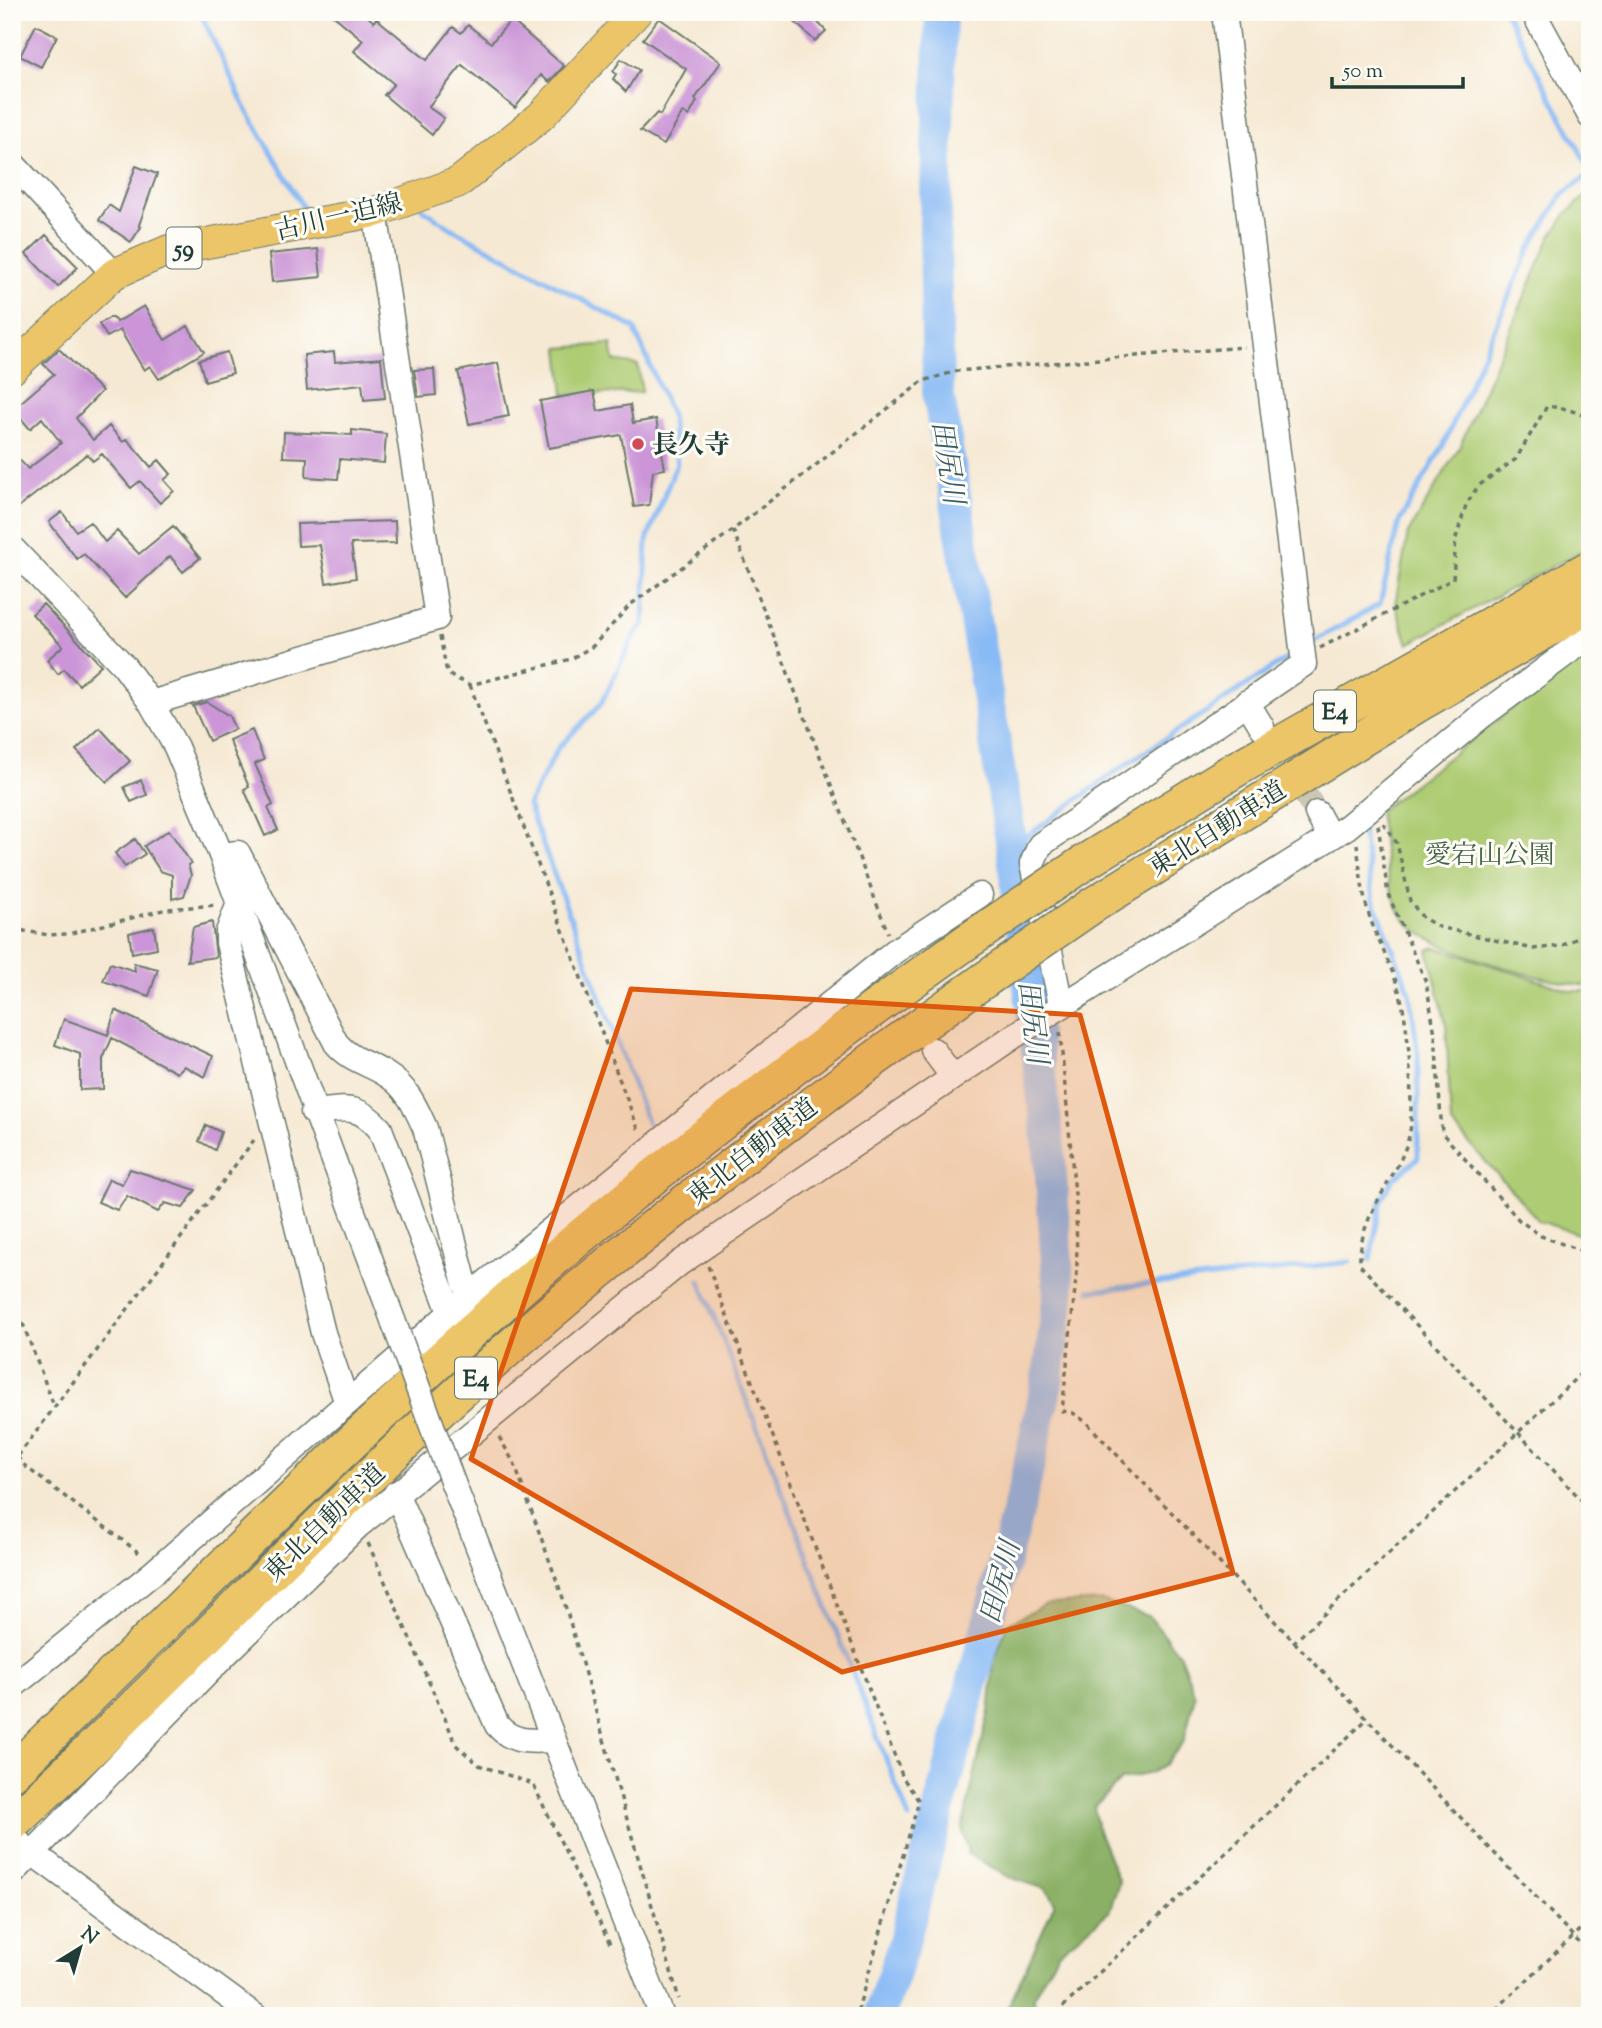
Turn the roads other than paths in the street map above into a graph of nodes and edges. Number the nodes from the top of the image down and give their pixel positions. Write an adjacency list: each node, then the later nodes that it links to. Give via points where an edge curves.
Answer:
1 (637, 12): 6 (main road, 古川一迫線 / 59, via 541,116 459,182)
2 (1224, 12): 13 (street, via 1304,664)
3 (1533, 12): 4 (street)
4 (1590, 116)
5 (12, 163): 7 (street)
6 (396, 204): 7 (main road, 古川一迫線 / 59, via 169,250); 14 (street, via 437,618)
7 (114, 274): 8 (main road, 古川一迫線 / 59)
8 (12, 369)
9 (12, 548): 14 (street, via 124,666)
10 (1590, 568): 31 (highway, 東北自動車道 / E4, bridge, via 1247,762 1085,862 721,1121 492,1313 369,1425)
11 (1590, 605): 32 (highway, 東北自動車道 / E4, bridge, via 1418,704 1093,905 741,1158 516,1342 395,1452)
12 (1590, 636): 17 (street, via 1483,715)
13 (1247, 702): 15 (street); 21 (street, via 1040,845 1034,854)
14 (151, 703): 18 (street, via 176,747)
15 (1262, 727)
16 (1317, 813): 17 (street)
17 (1339, 832): 21 (street)
18 (221, 855): 20 (street); 25 (street, via 238,853 336,1043 347,1056 401,1086 414,1105 425,1128 466,1284)
19 (980, 895): 25 (street, via 895,951 881,977 647,1151)
20 (239, 903): 24 (street); 27 (street, via 228,943 323,1334)
21 (1057, 1009): 23 (street)
22 (933, 1050): 23 (street)
23 (953, 1077): 28 (street, via 701,1248)
24 (313, 1112): 26 (street, via 355,1108 380,1129); 30 (street, bridge)
25 (473, 1293): 26 (street)
26 (450, 1312): 27 (street)
27 (347, 1403): 29 (street)
28 (396, 1493): 30 (street, via 497,1725 518,1741); 34 (street, via 227,1653)
29 (12, 1687)
30 (554, 1740): 36 (street)
31 (12, 1773)
32 (12, 1824)
33 (12, 1838): 34 (street)
34 (34, 1854): 35 (street); 37 (street)
35 (12, 1874)
36 (671, 2011)
37 (255, 2016)

